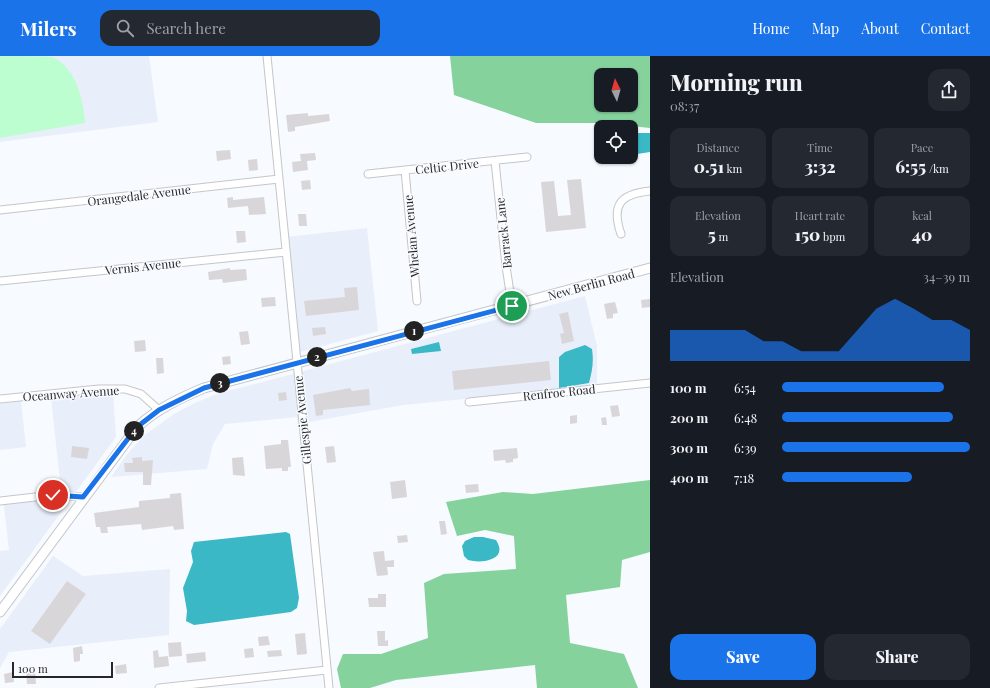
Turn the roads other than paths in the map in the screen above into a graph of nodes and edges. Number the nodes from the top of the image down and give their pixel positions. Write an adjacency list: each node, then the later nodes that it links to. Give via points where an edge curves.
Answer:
1 (266, 56): 6 (street, Gillespie Avenue)
2 (527, 158): 3 (street, Celtic Drive)
3 (495, 161): 4 (street, Celtic Drive); 14 (street, Barrack Lane)
4 (405, 170): 5 (street, Celtic Drive); 13 (street, Whelan Avenue)
5 (368, 174)
6 (279, 179): 8 (street, Orangedale Avenue); 10 (street, Gillespie Avenue)
7 (650, 191): 9 (street, via 634,193 618,206 616,215)
8 (0, 210)
9 (621, 234)
10 (286, 252): 12 (street, Vernis Avenue); 15 (street, Gillespie Avenue)
11 (650, 268): 14 (street, New Berlin Road)
12 (0, 281)
13 (418, 301)
14 (512, 306): 15 (street, New Berlin Road)
15 (297, 362): 19 (street, New Berlin Road, via 204,388); 23 (street, Gillespie Avenue)
16 (650, 382): 18 (street, Renfroe Road)
17 (0, 399): 19 (street, Oceanway Avenue, via 99,389 125,389 141,394)
18 (469, 402)
19 (159, 410): 20 (street, New Berlin Road, via 137,427)
20 (83, 497): 21 (street, via 53,495); 22 (street, New Berlin Road)
21 (0, 500)
22 (0, 612)
23 (327, 670): 24 (street); 25 (street, Gillespie Avenue)
24 (159, 688)
25 (329, 688)

